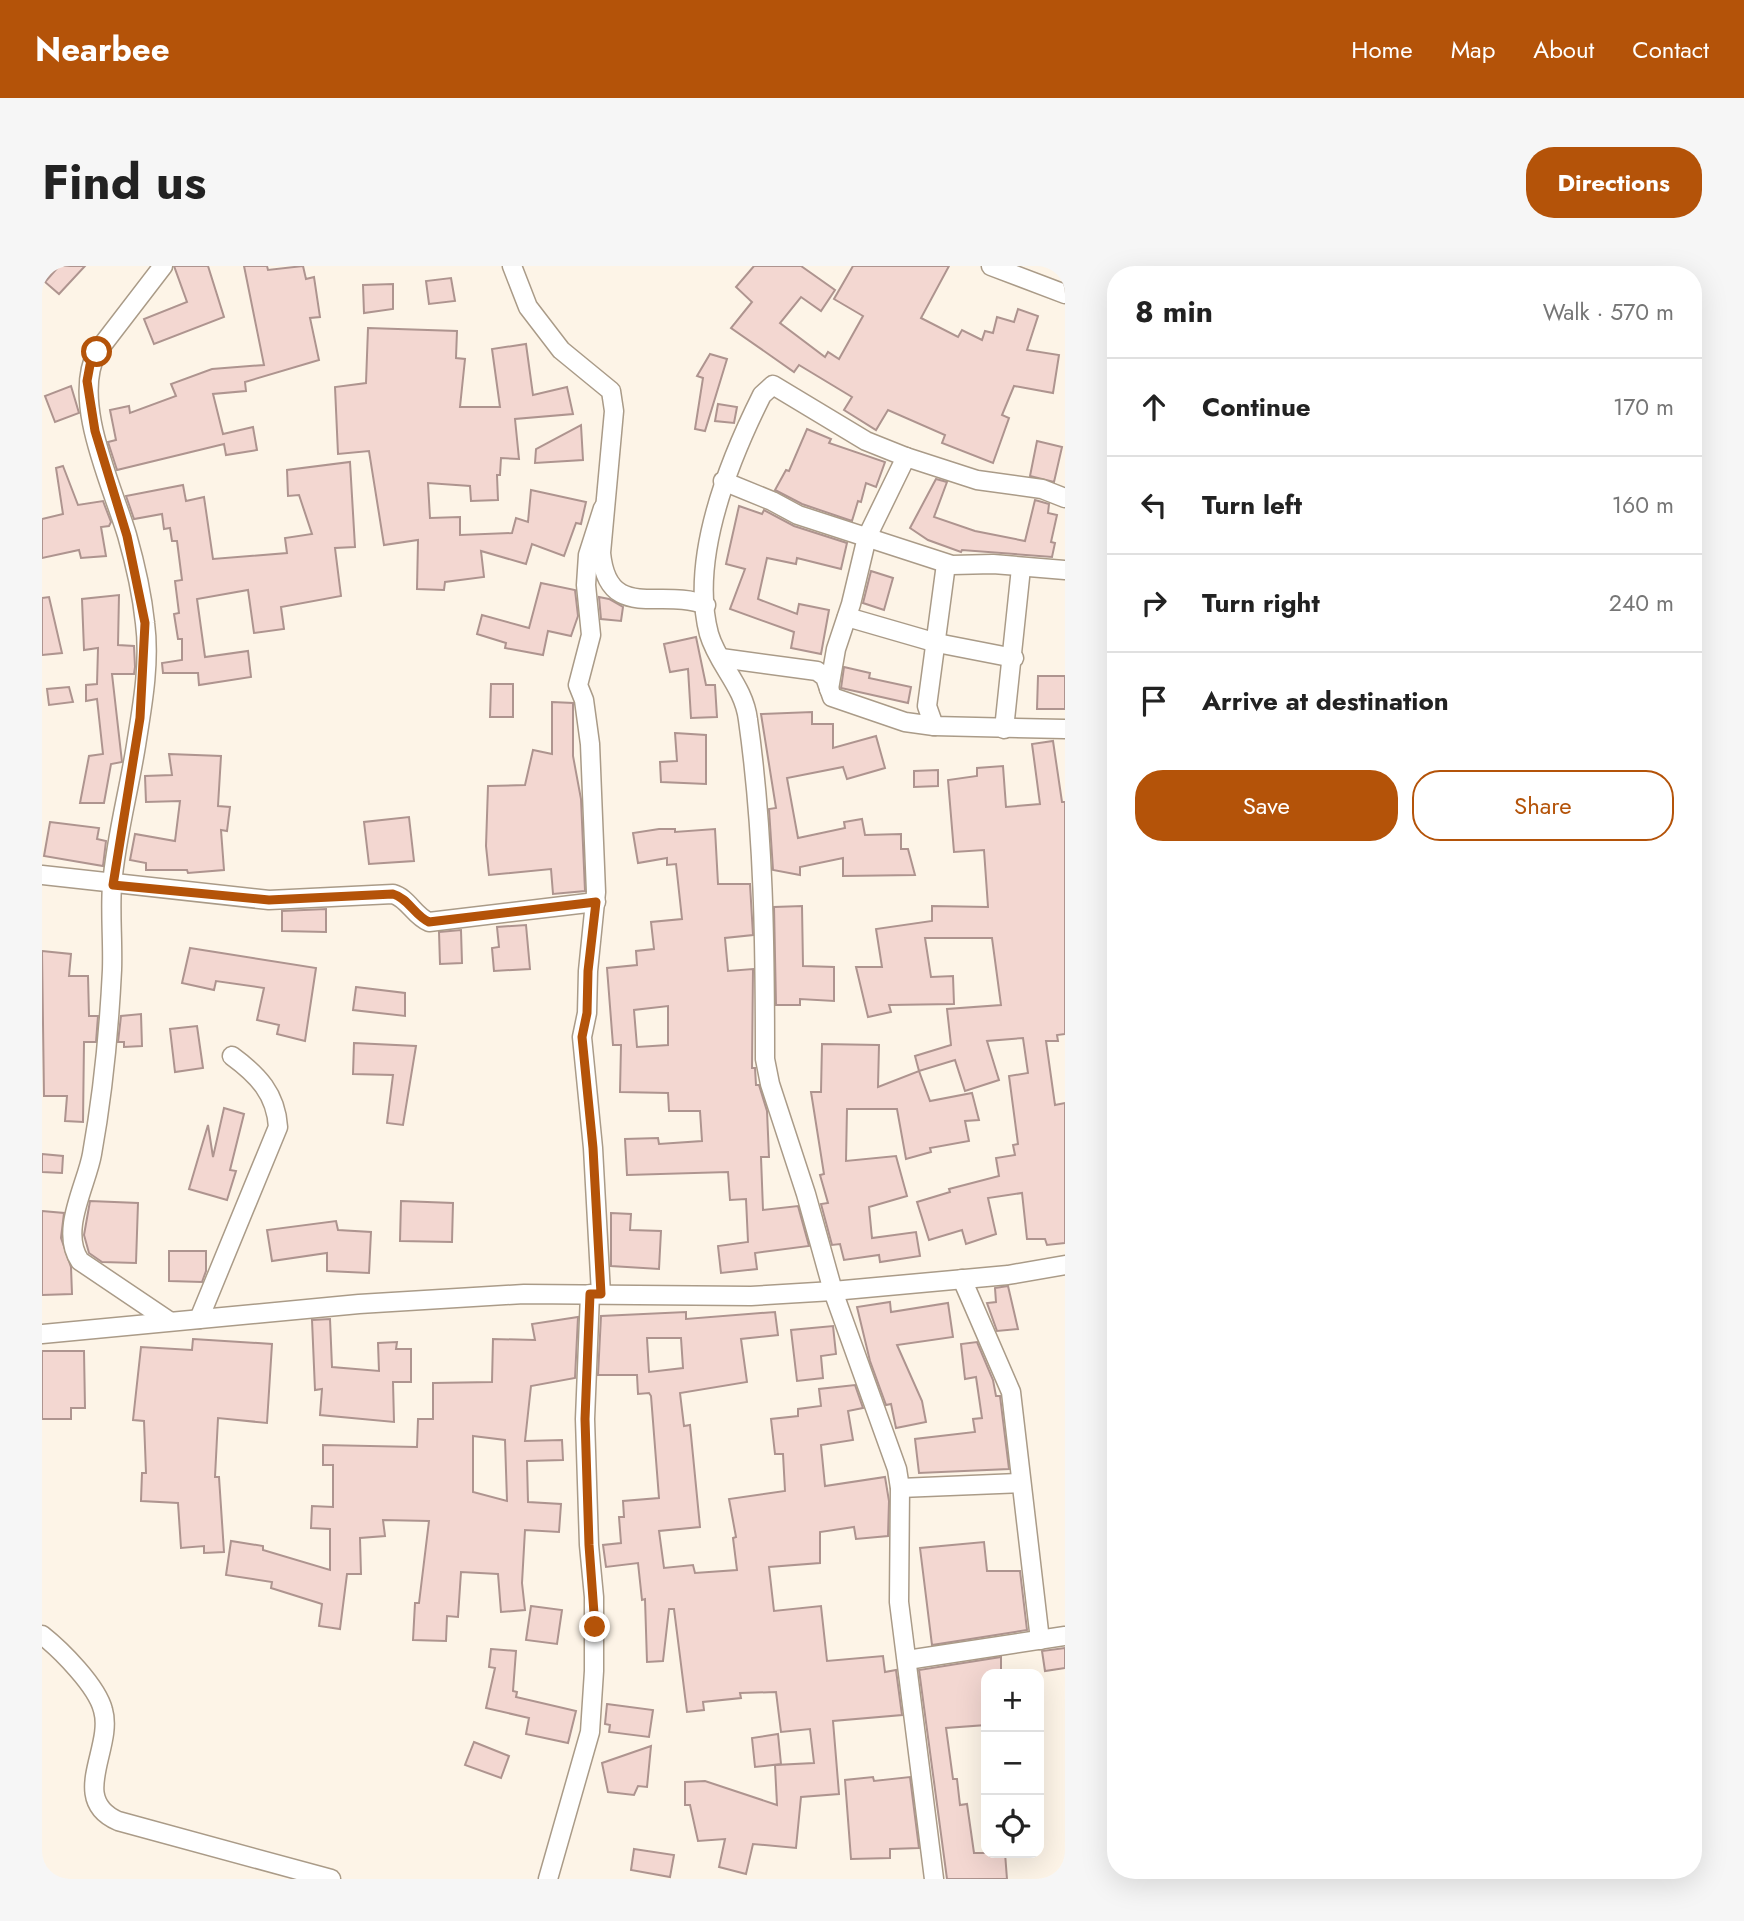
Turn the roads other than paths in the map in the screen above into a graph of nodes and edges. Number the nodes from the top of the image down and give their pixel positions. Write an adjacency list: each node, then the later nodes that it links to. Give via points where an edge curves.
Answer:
1 (163, 266): 23 (street, via 97,352 87,381 99,451 127,536 145,623 140,718)
2 (512, 266): 8 (street, via 528,307 561,351 611,391 614,411)
3 (991, 266): 4 (street)
4 (1065, 294)
5 (906, 457): 6 (street, via 866,441 768,386); 7 (street, via 977,480 1042,489); 9 (street)
6 (723, 481): 9 (street, via 798,515); 13 (street, via 709,549)
7 (1065, 498)
8 (603, 508): 13 (street, via 601,553 610,587 631,598 682,598); 24 (street, via 588,555 591,635 578,685 590,744)
9 (867, 537): 10 (street); 14 (street)
10 (946, 564): 11 (street); 15 (street)
11 (1021, 568): 12 (street); 17 (street)
12 (1065, 570)
13 (706, 605): 16 (street, via 709,632)
14 (847, 617): 15 (street); 18 (street)
15 (937, 643): 17 (street); 19 (street, via 927,706)
16 (721, 658): 18 (street, via 817,671); 28 (street, via 736,682 748,717 762,890 767,1072)
17 (1014, 658): 20 (street)
18 (830, 690): 19 (street, via 832,697 858,707)
19 (934, 726): 20 (street)
20 (1004, 729): 21 (street)
21 (1065, 729)
22 (42, 875): 23 (street)
23 (113, 885): 24 (street, via 269,900 393,894 429,922); 31 (street, via 112,972 103,1075 90,1162 75,1216 74,1243 77,1258 87,1267)
24 (596, 902): 29 (street, via 582,1037 593,1148)
25 (232, 1056): 30 (street, via 262,1081 276,1108 278,1127)
26 (1065, 1265): 27 (street)
27 (961, 1279): 28 (street); 33 (street, via 1010,1392)
28 (833, 1291): 29 (street, via 751,1296); 34 (street)
29 (596, 1294): 30 (street, via 373,1303); 40 (street, via 585,1419 594,1597 590,1732)
30 (199, 1319): 31 (street)
31 (169, 1321): 32 (street)
32 (42, 1334)
33 (1021, 1483): 34 (street); 37 (street)
34 (901, 1488): 38 (street, via 898,1578)
35 (42, 1635): 39 (street, via 78,1671 103,1707 106,1724 93,1798 101,1811 118,1821)
36 (1065, 1636): 37 (street)
37 (1040, 1640): 38 (street)
38 (907, 1660): 41 (street)
39 (331, 1879)
40 (548, 1879)
41 (934, 1879)

